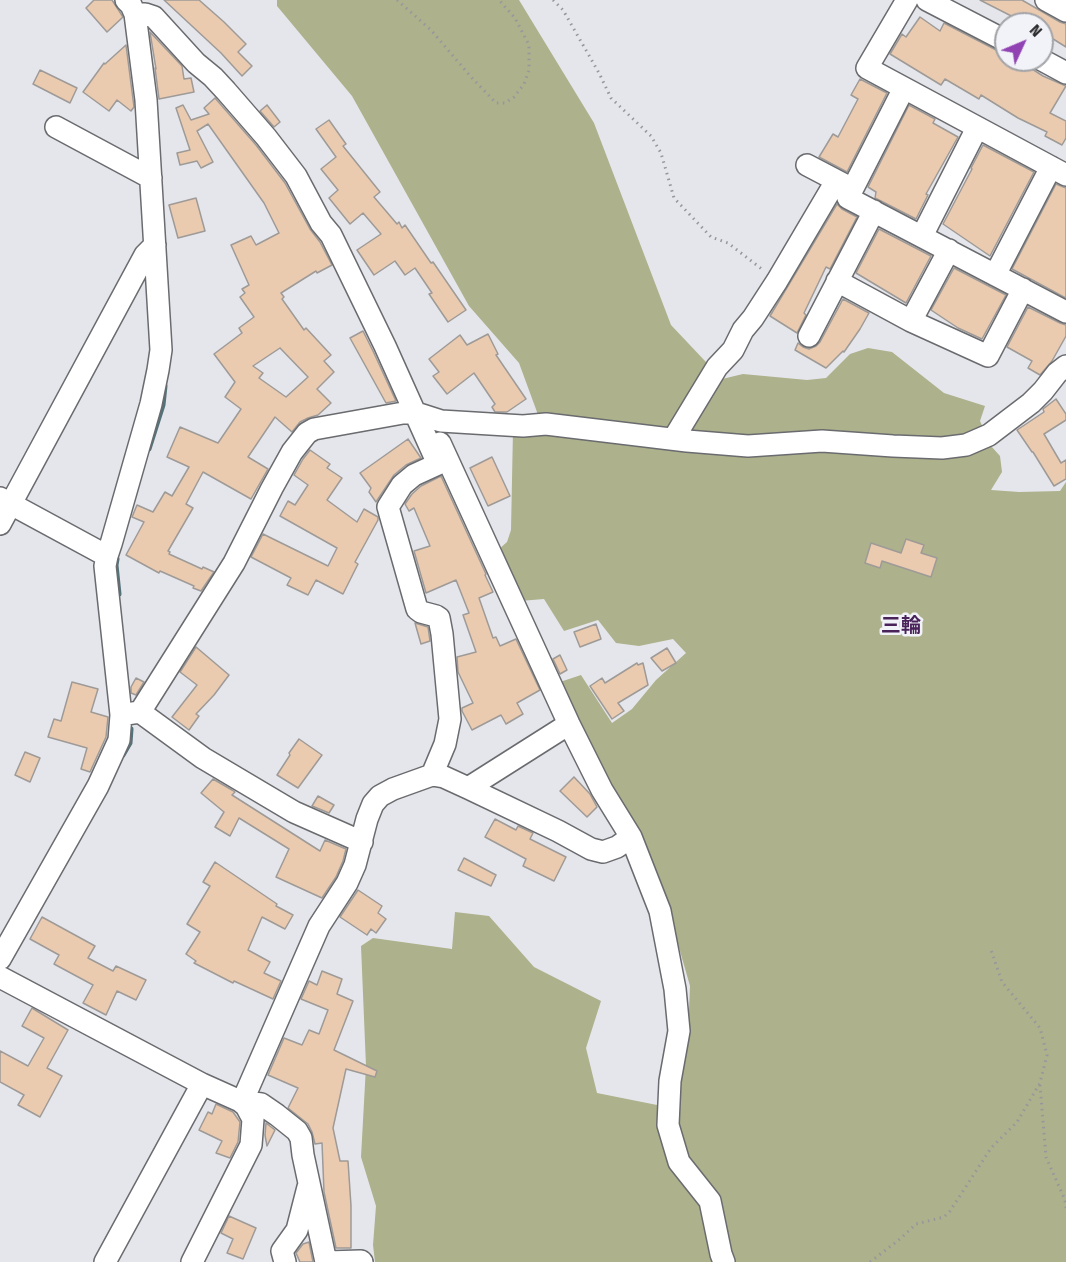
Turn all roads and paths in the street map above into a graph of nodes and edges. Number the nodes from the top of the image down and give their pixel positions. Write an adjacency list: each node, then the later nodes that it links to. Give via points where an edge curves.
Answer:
1 (398, 0): 2 (path, via 431,30 496,103 505,103 524,84 529,70 529,45 515,18)
2 (499, 0)
3 (553, 0): 22 (path, via 611,98 651,136 661,153 674,198 711,237 728,243)
4 (907, 0): 10 (street, via 867,68)
5 (927, 0): 9 (street)
6 (1046, 0): 8 (street)
7 (136, 10): 15 (street); 29 (street, via 154,17 213,77 296,176 331,235)
8 (1066, 11)
9 (994, 35)
10 (904, 88): 12 (street); 16 (street)
11 (56, 127): 15 (street)
12 (977, 128): 14 (street); 18 (street)
13 (807, 165): 16 (street)
14 (1059, 171): 21 (street)
15 (151, 178): 19 (street)
16 (844, 185): 17 (street, via 848,198); 22 (street)
17 (874, 211): 18 (street); 23 (street)
18 (922, 236): 20 (street)
19 (155, 245): 31 (street, via 145,255); 33 (street, via 159,370)
20 (949, 250): 21 (street); 26 (street)
21 (995, 274): 24 (street)
22 (777, 281): 30 (street)
23 (837, 281): 26 (street); 27 (street)
24 (1023, 289): 25 (street); 26 (street, via 988,356)
25 (1066, 312)
26 (911, 321)
27 (809, 336)
28 (1066, 366): 30 (street, via 1004,425 966,445 942,448 822,441 748,446)
29 (416, 413): 30 (street, via 441,421 546,424); 34 (street, via 307,433 292,452 234,563); 35 (street, via 433,428); 36 (street, via 438,464 402,485 388,507 417,609 439,618 442,634 450,719)
30 (674, 438)
31 (5, 501): 32 (street); 33 (street)
32 (0, 524)
33 (107, 555): 34 (street, via 105,566)
34 (130, 713): 39 (street, via 294,812); 43 (street, via 98,786)
35 (569, 724): 37 (street); 38 (street)
36 (432, 775): 37 (street); 39 (street, via 380,796 367,819)
37 (468, 788): 40 (street)
38 (631, 837): 40 (street); 41 (street)
39 (362, 842): 46 (street, via 347,884 319,926)
40 (603, 852): 41 (street, via 624,856)
41 (644, 869): 54 (street, via 660,911 676,999 679,1031 670,1081 668,1125 679,1162 710,1201)
42 (991, 950): 44 (path, via 1002,982 1040,1028 1047,1055)
43 (1, 972): 45 (street)
44 (1040, 1083): 48 (path, via 1046,1157); 55 (path, via 1017,1122 992,1148 950,1211 916,1224)
45 (202, 1084): 46 (street); 49 (street)
46 (240, 1101): 47 (street, via 261,1104 297,1131); 50 (street, via 253,1119 251,1145)
47 (309, 1184): 51 (street, via 297,1230 282,1251); 52 (street)
48 (1066, 1208)
49 (105, 1262)
50 (192, 1262)
51 (285, 1262)
52 (326, 1262): 53 (street)
53 (362, 1262)
54 (724, 1262)
55 (870, 1262)

